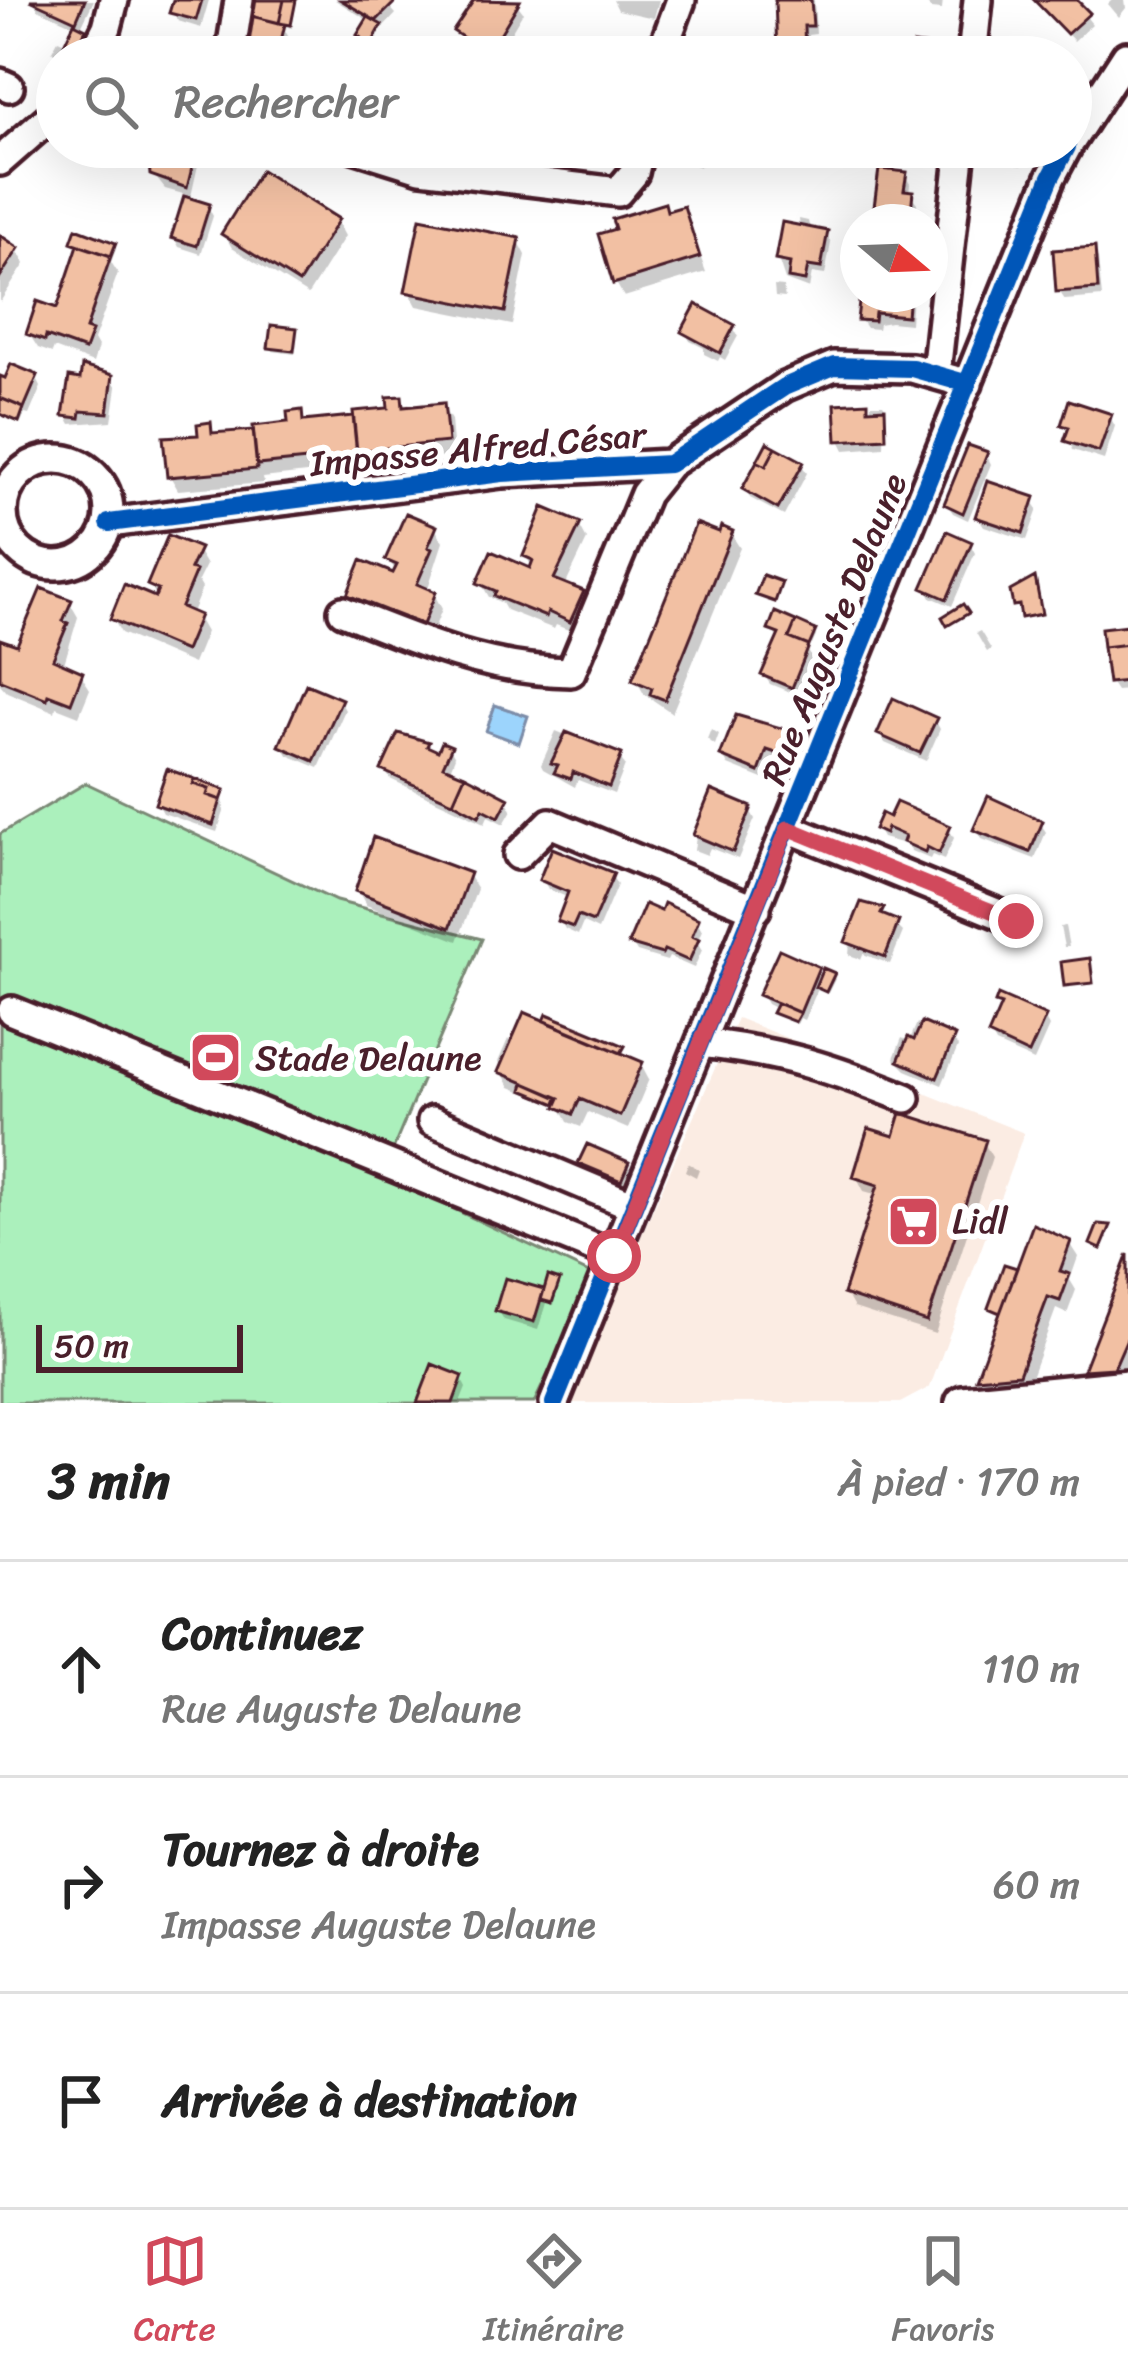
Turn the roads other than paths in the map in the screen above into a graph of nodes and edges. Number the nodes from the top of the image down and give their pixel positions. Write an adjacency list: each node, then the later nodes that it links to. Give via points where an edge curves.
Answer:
1 (114, 0): 5 (street)
2 (239, 0): 6 (street)
3 (680, 0): 7 (street)
4 (978, 0): 8 (street)
5 (102, 36)
6 (233, 36)
7 (668, 36)
8 (974, 36)
9 (1127, 62): 10 (street, Rue Auguste Delaune)
10 (1092, 111)
11 (36, 129): 12 (street)
12 (0, 161)
13 (421, 168): 14 (street, via 618,192)
14 (635, 168)
15 (960, 168): 17 (street)
16 (1056, 168): 18 (street, Rue Auguste Delaune)
17 (936, 373): 18 (street, Impasse Alfred César); 19 (street, Impasse Alfred César, via 834,366 784,387)
18 (968, 384): 22 (street, Rue Auguste Delaune)
19 (669, 464): 20 (street, Impasse Alfred César, via 502,473); 21 (street, via 644,494 571,672 523,671)
20 (109, 523)
21 (343, 611)
22 (788, 828): 24 (street, Rue Auguste Delaune); 25 (street)
23 (518, 855): 24 (street, via 550,823)
24 (756, 909): 27 (street, Rue Auguste Delaune)
25 (1016, 921)
26 (12, 1011): 31 (street)
27 (701, 1043): 28 (street, via 818,1063); 30 (street, Rue Auguste Delaune)
28 (906, 1098)
29 (432, 1121): 30 (street)
30 (634, 1206): 31 (street, Rue Auguste Delaune)
31 (614, 1256): 33 (street, Rue Auguste Delaune)
32 (1128, 1387): 34 (main road)
33 (554, 1403)
34 (963, 1403)

